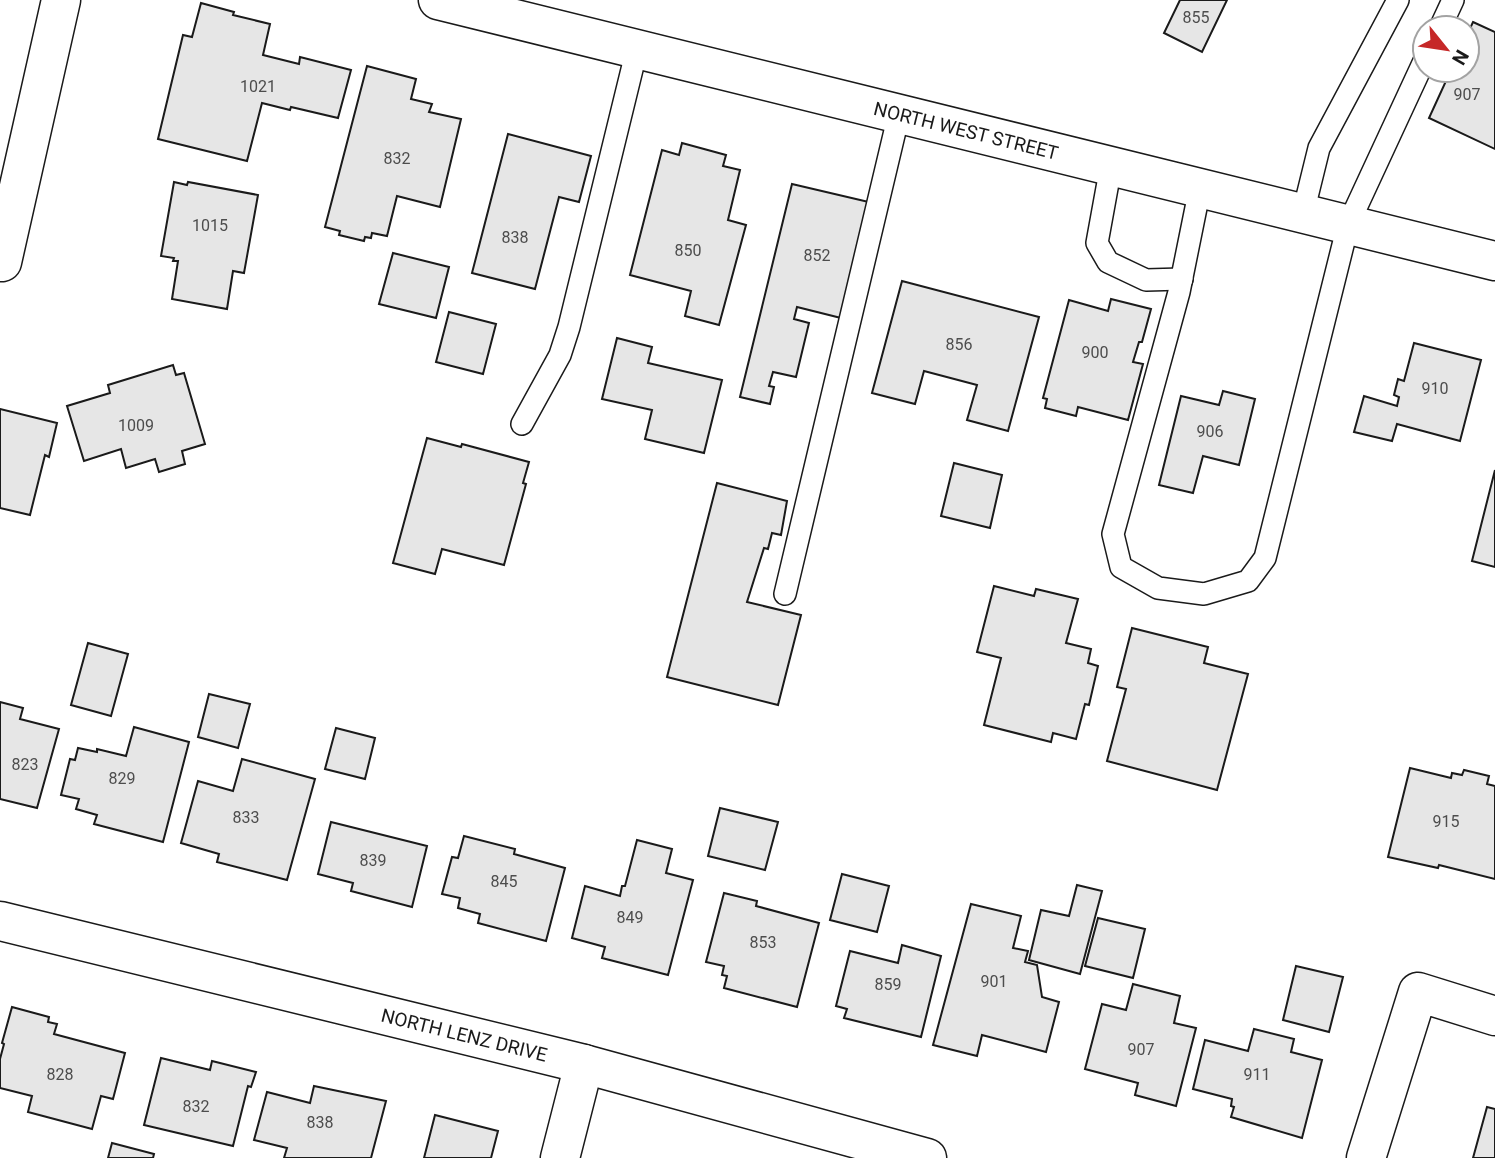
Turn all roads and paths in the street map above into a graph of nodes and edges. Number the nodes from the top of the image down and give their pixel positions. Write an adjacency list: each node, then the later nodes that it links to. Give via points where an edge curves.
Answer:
1 (61, 0): 12 (street)
2 (438, 0): 4 (street, NORTH WEST STREET)
3 (1398, 0): 9 (lane, via 1319,148)
4 (637, 50): 6 (street, NORTH WEST STREET); 14 (lane, via 564,346)
5 (1413, 84): 10 (lane)
6 (899, 114): 7 (street, NORTH WEST STREET); 15 (lane)
7 (1111, 166): 8 (street, NORTH WEST STREET); 13 (lane, via 1097,243 1108,262 1146,280)
8 (1200, 188): 9 (street, NORTH WEST STREET); 13 (lane)
9 (1303, 213): 10 (street, NORTH WEST STREET)
10 (1348, 225): 11 (street, NORTH WEST STREET); 13 (lane, via 1265,558 1248,581 1204,594 1158,588 1121,567 1113,534)
11 (1495, 261)
12 (2, 262)
13 (1182, 279)
14 (522, 424)
15 (785, 594)
16 (0, 921): 18 (street, NORTH LENZ DRIVE)
17 (1495, 1016): 21 (street, via 1418,992)
18 (584, 1064): 19 (street); 20 (street, NORTH LENZ DRIVE)
19 (559, 1158)
20 (927, 1158)
21 (1366, 1158)

